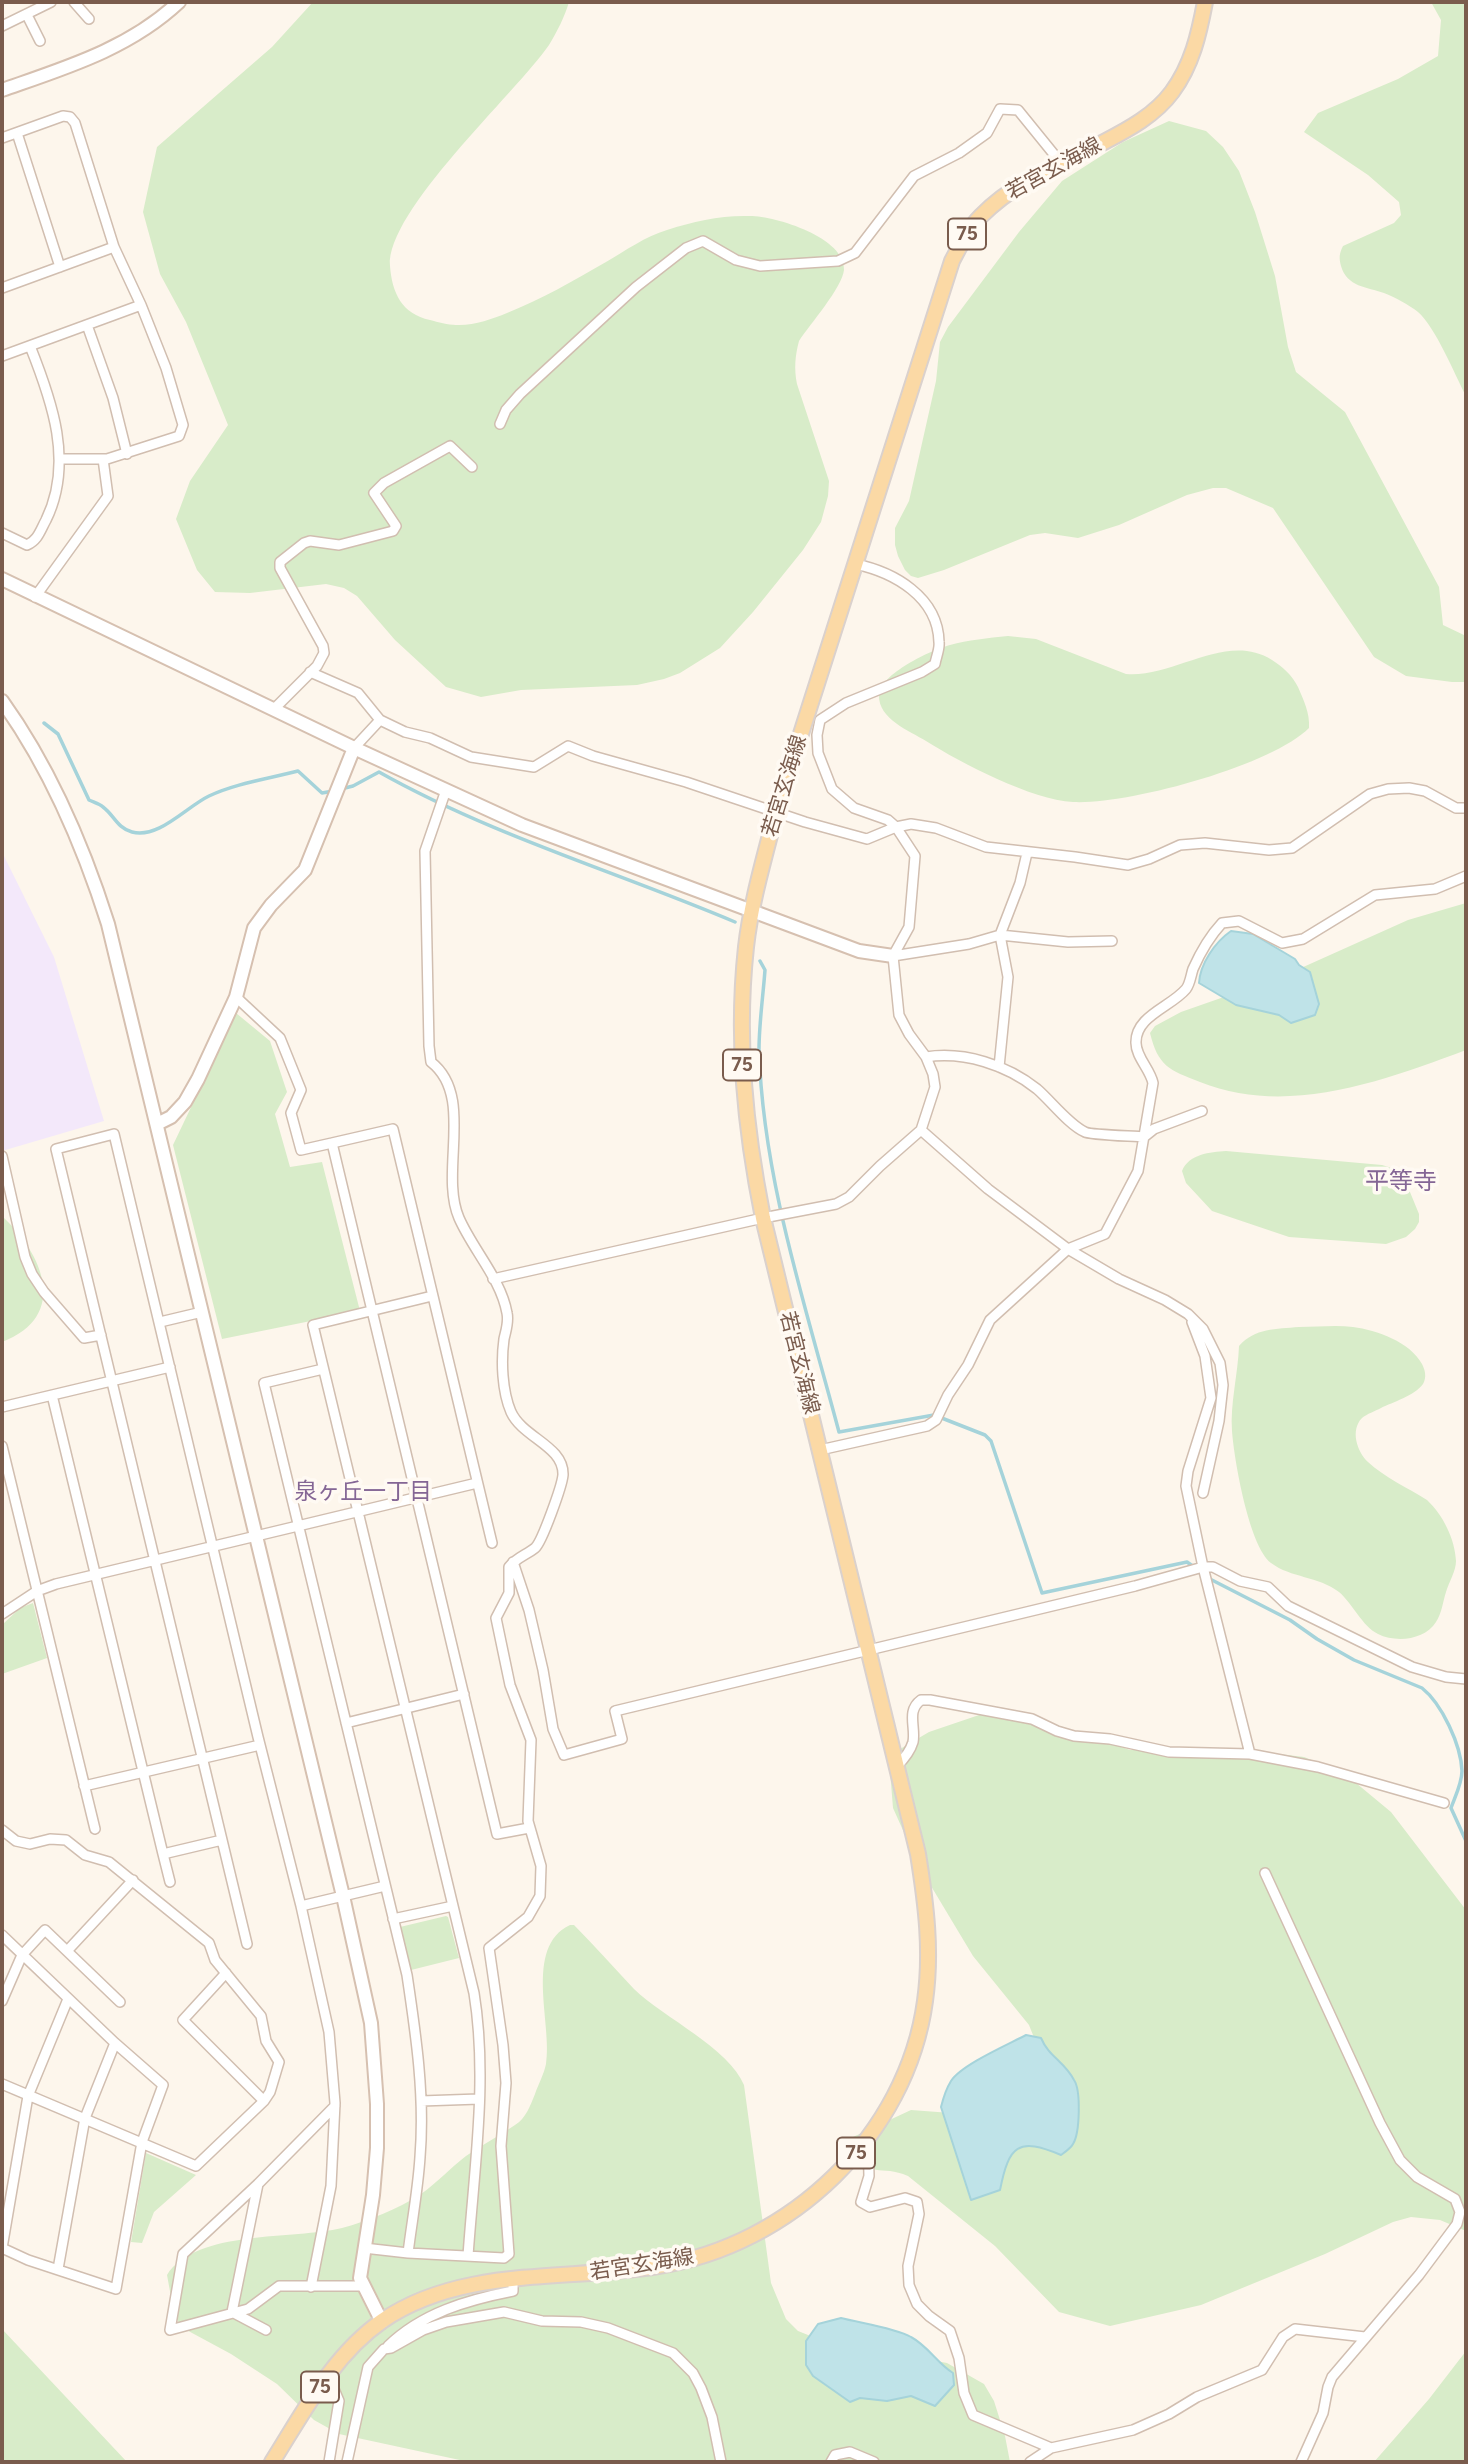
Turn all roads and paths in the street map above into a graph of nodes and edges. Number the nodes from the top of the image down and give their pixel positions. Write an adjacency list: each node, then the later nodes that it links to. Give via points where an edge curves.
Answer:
1 (51, 2): 5 (street)
2 (74, 2): 6 (street)
3 (179, 2): 9 (street, via 149,28 120,44)
4 (1205, 2): 12 (main road, 若宮玄海線 / 75, via 1195,48 1166,99 1126,130)
5 (27, 16): 7 (street); 8 (street)
6 (89, 19)
7 (2, 26)
8 (40, 41)
9 (2, 90)
10 (17, 133): 11 (street); 13 (street, via 70,117); 14 (street)
11 (2, 138)
12 (1061, 163): 20 (street, via 1018,110 1000,109 987,133 914,176 855,253 838,261 760,266 736,260 703,240 636,287 520,394); 26 (main road, 若宮玄海線 / 75, via 1000,198 971,227 952,261)
13 (114, 247): 14 (street); 16 (street)
14 (60, 267): 15 (street)
15 (3, 285)
16 (141, 305): 17 (street); 21 (street, via 183,425 179,436)
17 (87, 325): 18 (street); 21 (street)
18 (30, 346): 19 (street); 22 (street, via 53,410)
19 (2, 356)
20 (500, 424)
21 (127, 454): 23 (street)
22 (59, 459): 23 (street); 25 (street, via 55,493 35,541 27,545)
23 (103, 459): 28 (street, via 108,496)
24 (472, 467): 29 (street, via 450,446 374,492 394,520 397,527 393,531 339,545 310,541 280,562 323,646 321,660)
25 (2, 533)
26 (855, 564): 36 (main road, 若宮玄海線 / 75); 37 (street, via 905,583 925,601 939,642 935,664 846,703 820,720 818,753 832,789 854,808)
27 (2, 579): 28 (street)
28 (35, 597): 31 (street)
29 (310, 672): 31 (street); 32 (street, via 358,693)
30 (2, 701): 48 (street, via 56,791 90,869)
31 (274, 709): 33 (street)
32 (380, 720): 33 (street); 36 (street, via 471,757 529,767 542,764 568,746)
33 (354, 748): 34 (street); 44 (street, via 305,870 254,928)
34 (446, 790): 40 (street); 55 (street, via 425,850 429,1046 431,1062 447,1080 453,1103 452,1179 458,1217)
35 (1466, 808): 38 (street, via 1456,808 1425,791 1388,789 1370,794 1292,848 1180,845 1128,866)
36 (776, 812): 37 (street, via 867,839); 40 (main road, 若宮玄海線 / 75)
37 (896, 827): 38 (street, via 936,828 986,847); 43 (street, via 915,856 909,928)
38 (1027, 853): 41 (street)
39 (1466, 876): 50 (street, via 1435,889 1374,895 1303,939 1282,943 1239,921 1222,923 1208,938 1187,988 1139,1029 1137,1052 1153,1083)
40 (752, 912): 43 (street, via 859,951); 53 (main road, 若宮玄海線 / 75, via 742,989 741,1045 743,1097)
41 (1000, 935): 42 (street); 43 (street); 46 (street, via 1008,977)
42 (1112, 942)
43 (893, 956): 45 (street, via 899,1015)
44 (236, 997): 48 (street, via 186,1102); 51 (street, via 280,1038 300,1090 290,1113 301,1150)
45 (926, 1056): 46 (street, via 957,1056); 49 (street, via 935,1087)
46 (999, 1067): 50 (street, via 1036,1088 1086,1133)
47 (1202, 1111): 50 (street)
48 (157, 1124): 57 (street)
49 (921, 1130): 53 (street, via 836,1204); 54 (street, via 988,1189)
50 (1143, 1137): 54 (street, via 1138,1171 1105,1234)
51 (332, 1143): 56 (street, via 393,1129); 58 (street)
52 (2, 1156): 61 (street, via 32,1274 84,1338)
53 (763, 1218): 55 (street); 68 (main road, 若宮玄海線 / 75)
54 (1068, 1249): 59 (street); 68 (street, via 990,1320 936,1420 927,1426)
55 (493, 1279): 78 (street, via 507,1314 503,1355 506,1401 522,1429 557,1455 563,1475 542,1538)
56 (432, 1296): 58 (street); 69 (street)
57 (202, 1311): 60 (street); 74 (street)
58 (372, 1311): 63 (street, via 313,1325); 71 (street)
59 (1188, 1314): 70 (street, via 1213,1347 1223,1385); 79 (street, via 1210,1378 1211,1398 1186,1486)
60 (160, 1322): 61 (street, via 114,1134 56,1149); 62 (street)
61 (101, 1335): 64 (street)
62 (170, 1367): 64 (street); 76 (street)
63 (323, 1369): 72 (street); 73 (street, via 264,1383)
64 (111, 1381): 65 (street); 77 (street)
65 (52, 1395): 66 (street); 80 (street)
66 (2, 1407)
67 (2, 1450): 81 (street)
68 (820, 1450): 83 (main road, 若宮玄海線 / 75)
69 (477, 1483): 71 (street); 75 (street)
70 (1203, 1493)
71 (417, 1497): 72 (street); 85 (street)
72 (358, 1512): 73 (street); 86 (street)
73 (298, 1526): 74 (street); 87 (street)
74 (256, 1537): 76 (street); 104 (street)
75 (492, 1543)
76 (214, 1546): 77 (street); 88 (street)
77 (155, 1561): 80 (street); 90 (street)
78 (513, 1562): 83 (street, via 529,1610 553,1729 564,1755 622,1739 615,1711); 95 (street, via 509,1593 496,1618 510,1685 531,1740)
79 (1203, 1567): 83 (street); 84 (street, via 1268,1587 1288,1606 1412,1667); 89 (street)
80 (96, 1575): 81 (street); 92 (street)
81 (37, 1591): 82 (street); 93 (street)
82 (2, 1614)
83 (869, 1649): 91 (main road, 若宮玄海線 / 75)
84 (1466, 1679)
85 (464, 1694): 86 (street); 95 (street, via 497,1834)
86 (404, 1709): 87 (street); 106 (street)
87 (346, 1723): 103 (street)
88 (260, 1745): 90 (street); 105 (street)
89 (1250, 1755): 91 (street, via 1168,1752 1074,1736 1032,1719 921,1700 913,1711 913,1741); 94 (street, via 1318,1767)
90 (203, 1757): 92 (street); 98 (street)
91 (897, 1766): 124 (main road, 若宮玄海線 / 75, via 927,1907 928,1972 918,2036 906,2070)
92 (143, 1772): 93 (street); 99 (street)
93 (84, 1786): 96 (street)
94 (1444, 1803)
95 (529, 1828): 130 (street, via 541,1866 540,1896 528,1917 489,1948 506,2083 501,2146 509,2255)
96 (95, 1829)
97 (2, 1830): 101 (street, via 16,1841 30,1844 66,1840 85,1856 109,1862)
98 (222, 1840): 99 (street); 109 (street)
99 (163, 1854): 102 (street)
100 (1265, 1873): 138 (street, via 1400,2160 1417,2177 1455,2199 1460,2212 1457,2224 1419,2275)
101 (133, 1880): 110 (street); 112 (street, via 209,1943)
102 (170, 1882)
103 (385, 1886): 104 (street); 107 (street)
104 (343, 1896): 105 (street); 128 (street, via 375,2062 377,2148)
105 (301, 1906): 122 (street, via 328,2032)
106 (453, 1906): 107 (street); 119 (street, via 480,2028)
107 (393, 1919): 121 (street, via 407,1975)
108 (2, 1935): 111 (street)
109 (247, 1944)
110 (68, 1950): 111 (street, via 45,1930); 115 (street)
111 (22, 1955): 113 (street); 114 (street)
112 (226, 1973): 120 (street, via 261,2016 266,2041 279,2062); 120 (street, via 183,2020)
113 (68, 1998): 116 (street); 118 (street)
114 (2, 2001)
115 (120, 2001)
116 (115, 2043): 123 (street); 125 (street, via 163,2085)
117 (2, 2084): 118 (street)
118 (29, 2096): 123 (street); 127 (street)
119 (479, 2099): 121 (street); 130 (street)
120 (264, 2101): 125 (street, via 196,2166)
121 (421, 2101): 129 (street, via 420,2156)
122 (335, 2106): 126 (street); 134 (street, via 331,2186)
123 (85, 2118): 125 (street); 131 (street)
124 (869, 2137): 132 (main road, 若宮玄海線 / 75, via 810,2199 763,2231 720,2250 661,2266); 141 (street, via 870,2169 861,2202 870,2207 905,2198 917,2203 909,2285 917,2304 950,2332 973,2415)
125 (142, 2142): 131 (street, via 116,2289)
126 (258, 2184): 135 (street); 135 (street, via 183,2254 170,2330)
127 (2, 2248): 131 (street)
128 (364, 2248): 129 (street); 133 (street)
129 (408, 2253): 130 (street)
130 (468, 2256)
131 (58, 2269)
132 (513, 2280): 136 (main road, 若宮玄海線 / 75, via 450,2290); 139 (street, via 513,2291 451,2307 414,2325)
133 (363, 2286): 134 (street); 136 (street)
134 (311, 2287): 135 (street, via 279,2286 248,2309)
135 (232, 2312): 137 (street)
136 (382, 2322): 140 (main road, 若宮玄海線 / 75, via 356,2343)
137 (267, 2330)
138 (1365, 2337): 141 (street, via 1295,2329 1283,2337 1262,2370 1133,2430); 149 (street, via 1332,2377 1323,2413)
139 (384, 2349): 144 (street, via 368,2367); 145 (street, via 446,2322 504,2312 542,2321 581,2322 623,2333 665,2348 693,2372 707,2402)
140 (323, 2383): 142 (main road, 若宮玄海線 / 75); 143 (street, via 334,2389 339,2400)
141 (1051, 2448): 148 (street)
142 (272, 2462)
143 (329, 2462)
144 (347, 2462)
145 (721, 2462)
146 (831, 2462): 147 (street, via 835,2455 850,2452)
147 (874, 2462)
148 (1030, 2462)
149 (1301, 2462)

